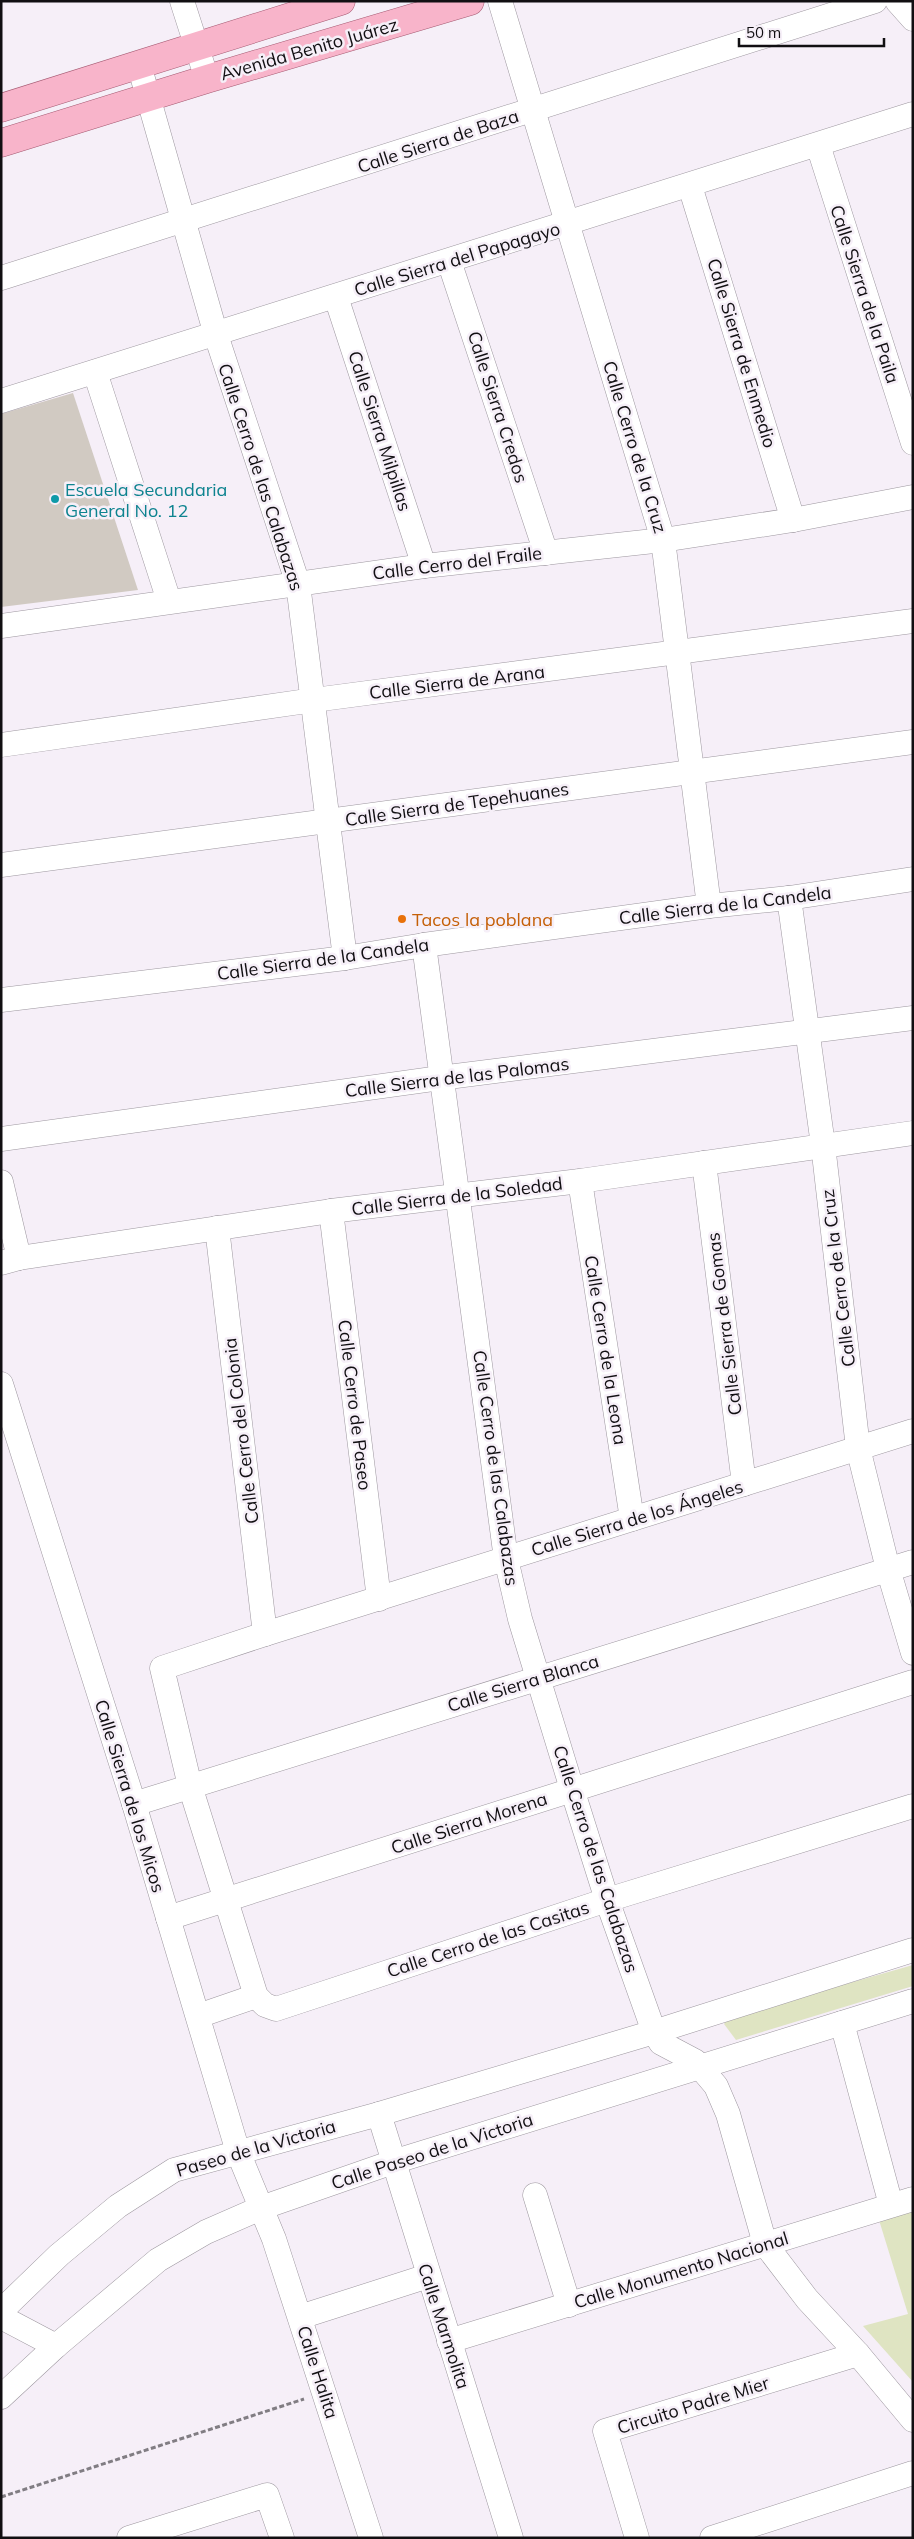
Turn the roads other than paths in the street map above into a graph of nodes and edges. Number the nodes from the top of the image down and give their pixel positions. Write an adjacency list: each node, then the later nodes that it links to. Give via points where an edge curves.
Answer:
1 (182, 1): 8 (street)
2 (341, 1): 8 (main road, Avenida Benito Juárez)
3 (470, 1): 10 (main road, Avenida Benito Juárez)
4 (500, 1): 13 (street, Calle Cerro de la Cruz)
5 (875, 1): 13 (street, Calle Sierra de Baza)
6 (897, 1): 7 (street)
7 (913, 19)
8 (198, 47): 9 (main road, Avenida Benito Juárez); 10 (street)
9 (139, 65): 11 (street, Calle Cerro de las Calabazas); 12 (main road, Avenida Benito Juárez)
10 (207, 79): 11 (main road, Avenida Benito Juárez)
11 (148, 97): 15 (main road, Avenida Benito Juárez); 18 (street, Calle Cerro de las Calabazas)
12 (1, 108)
13 (533, 110): 18 (street, Calle Sierra de Baza); 19 (street, Calle Cerro de la Cruz)
14 (913, 114): 16 (street, Calle Sierra del Papagayo)
15 (1, 143)
16 (818, 145): 17 (street, Calle Sierra del Papagayo); 26 (street, Calle Sierra de la Paila)
17 (690, 186): 19 (street, Calle Sierra del Papagayo); 28 (street, Calle Sierra de Enmedio)
18 (184, 222): 21 (street, Calle Sierra de Baza); 23 (street, Calle Cerro de las Calabazas)
19 (568, 224): 20 (street, Calle Sierra del Papagayo); 29 (street, Calle Cerro de la Cruz)
20 (450, 261): 22 (street, Calle Sierra del Papagayo); 30 (street, Calle Sierra Credos)
21 (1, 278)
22 (336, 297): 23 (street, Calle Sierra del Papagayo); 31 (street, Calle Sierra Milpillas)
23 (216, 335): 24 (street, Calle Sierra del Papagayo); 32 (street, Calle Cerro de las Calabazas)
24 (96, 372): 25 (street, Calle Sierra del Papagayo); 33 (street)
25 (1, 401)
26 (913, 443)
27 (913, 497): 28 (street, Calle Cerro del Fraile)
28 (793, 520): 29 (street, Calle Cerro del Fraile)
29 (663, 540): 30 (street, Calle Cerro del Fraile); 36 (street, Calle Cerro de la Cruz)
30 (546, 553): 31 (street, Calle Cerro del Fraile)
31 (424, 566): 32 (street, Calle Cerro del Fraile)
32 (298, 584): 33 (street, Calle Cerro del Fraile); 37 (street, Calle Cerro de las Calabazas)
33 (169, 601): 35 (street, Calle Cerro del Fraile)
34 (913, 621): 36 (street, Calle Sierra de Arana)
35 (1, 626)
36 (679, 653): 37 (street, Calle Sierra de Arana); 40 (street, Calle Cerro de la Cruz)
37 (314, 700): 39 (street, Calle Sierra de Arana); 41 (street, Calle Cerro de las Calabazas)
38 (913, 742): 40 (street, Calle Sierra de Tepehuanes)
39 (1, 745)
40 (692, 772): 41 (street, Calle Sierra de Tepehuanes); 45 (street, Calle Cerro de la Cruz)
41 (329, 821): 42 (street, Calle Sierra de Tepehuanes); 47 (street, Calle Cerro de las Calabazas)
42 (1, 865)
43 (913, 879): 44 (street, Calle Sierra de la Candela)
44 (788, 898): 45 (street, Calle Sierra de la Candela); 50 (street, Calle Cerro de la Cruz)
45 (709, 906): 46 (street, Calle Sierra de la Candela)
46 (424, 945): 47 (street, Calle Sierra de la Candela); 51 (street, Calle Cerro de las Calabazas)
47 (345, 958): 48 (street, Calle Sierra de la Candela)
48 (1, 1000)
49 (913, 1018): 50 (street, Calle Sierra de las Palomas)
50 (806, 1033): 51 (street, Calle Sierra de las Palomas); 54 (street, Calle Cerro de la Cruz)
51 (440, 1078): 53 (street, Calle Sierra de las Palomas); 58 (street, Calle Cerro de las Calabazas)
52 (913, 1133): 54 (street, Calle Sierra de la Soledad)
53 (1, 1139)
54 (823, 1145): 55 (street, Calle Sierra de la Soledad); 64 (street, Calle Cerro de la Cruz)
55 (704, 1163): 56 (street, Calle Sierra de la Soledad); 65 (street, Calle Sierra de Gomas)
56 (580, 1181): 58 (street, Calle Sierra de la Soledad); 66 (street, Calle Cerro de la Leona)
57 (1, 1182): 61 (street)
58 (458, 1197): 59 (street, Calle Sierra de la Soledad); 67 (street, Calle Cerro de las Calabazas)
59 (331, 1211): 60 (street, Calle Sierra de la Soledad); 70 (street, Calle Cerro de Paseo)
60 (217, 1228): 61 (street, Calle Sierra de la Soledad); 71 (street, Calle Cerro del Colonia)
61 (10, 1261)
62 (1, 1384): 77 (street, Calle Sierra de los Micos)
63 (913, 1431): 64 (street, Calle Sierra de los Ángeles)
64 (858, 1448): 65 (street, Calle Sierra de los Ángeles); 69 (street, Calle Cerro de la Cruz)
65 (744, 1484): 66 (street, Calle Sierra de los Ángeles)
66 (632, 1519): 67 (street, Calle Sierra de los Ángeles)
67 (506, 1559): 70 (street, Calle Sierra de los Ángeles); 73 (street, Calle Cerro de las Calabazas)
68 (913, 1562): 69 (street, Calle Sierra Blanca)
69 (888, 1570): 72 (street, Calle Cerro de la Cruz); 73 (street, Calle Sierra Blanca)
70 (379, 1598): 71 (street, Calle Sierra de los Ángeles)
71 (266, 1634): 75 (street, Calle Sierra de los Ángeles, via 162,1668)
72 (913, 1653)
73 (538, 1679): 75 (street, Calle Sierra Blanca); 76 (street, Calle Cerro de las Calabazas)
74 (913, 1682): 76 (street, Calle Sierra Morena)
75 (190, 1786): 77 (street, Calle Sierra Blanca); 79 (street)
76 (572, 1789): 79 (street, Calle Sierra Morena); 80 (street, Calle Cerro de las Calabazas)
77 (134, 1804): 81 (street, Calle Sierra de los Micos)
78 (913, 1806): 80 (street, Calle Cerro de las Casitas)
79 (225, 1899): 81 (street, Calle Sierra Morena); 83 (street)
80 (607, 1900): 83 (street, Calle Cerro de las Casitas, via 276,2009); 87 (street, Calle Cerro de las Calabazas)
81 (168, 1918): 85 (street, Calle Sierra de los Micos)
82 (913, 1950): 87 (street)
83 (261, 2001): 85 (street, Calle Cerro de las Casitas)
84 (913, 2001): 86 (street, Calle Paseo de la Victoria)
85 (198, 2016): 90 (street, Calle Sierra de los Micos)
86 (842, 2023): 88 (street, Calle Paseo de la Victoria); 93 (street)
87 (654, 2032): 88 (street, Calle Cerro de las Calabazas, via 661,2043); 89 (street)
88 (701, 2067): 91 (street, Calle Paseo de la Victoria); 95 (street, via 716,2086 728,2114)
89 (379, 2114): 90 (street, Paseo de la Victoria); 91 (street, Calle Marmolita)
90 (238, 2152): 94 (street, Calle Sierra de los Micos); 98 (street, Paseo de la Victoria, via 174,2170 142,2189 59,2255)
91 (393, 2162): 94 (street, Calle Paseo de la Victoria); 96 (street, Calle Marmolita)
92 (535, 2196): 97 (street)
93 (902, 2202): 95 (street, Calle Monumento Nacional)
94 (261, 2208): 100 (street, Calle Halita); 102 (street, Calle Paseo de la Victoria, via 206,2232 158,2260)
95 (765, 2244): 97 (street, Calle Monumento Nacional); 103 (street, via 808,2299)
96 (428, 2276): 100 (street); 101 (street, Calle Marmolita)
97 (569, 2305): 101 (street, Calle Monumento Nacional)
98 (1, 2311)
99 (1, 2317): 102 (street)
100 (300, 2317): 109 (street, Calle Halita)
101 (449, 2341): 110 (street, Calle Marmolita)
102 (56, 2346): 104 (street, Calle Paseo de la Victoria)
103 (858, 2354): 105 (street); 111 (street, Circuito Padre Mier, via 605,2432)
104 (1, 2397)
105 (913, 2420)
106 (913, 2473): 112 (street)
107 (130, 2538): 108 (street, via 267,2495)
108 (282, 2538)
109 (371, 2538)
110 (510, 2538)
111 (637, 2538)
112 (712, 2538)

